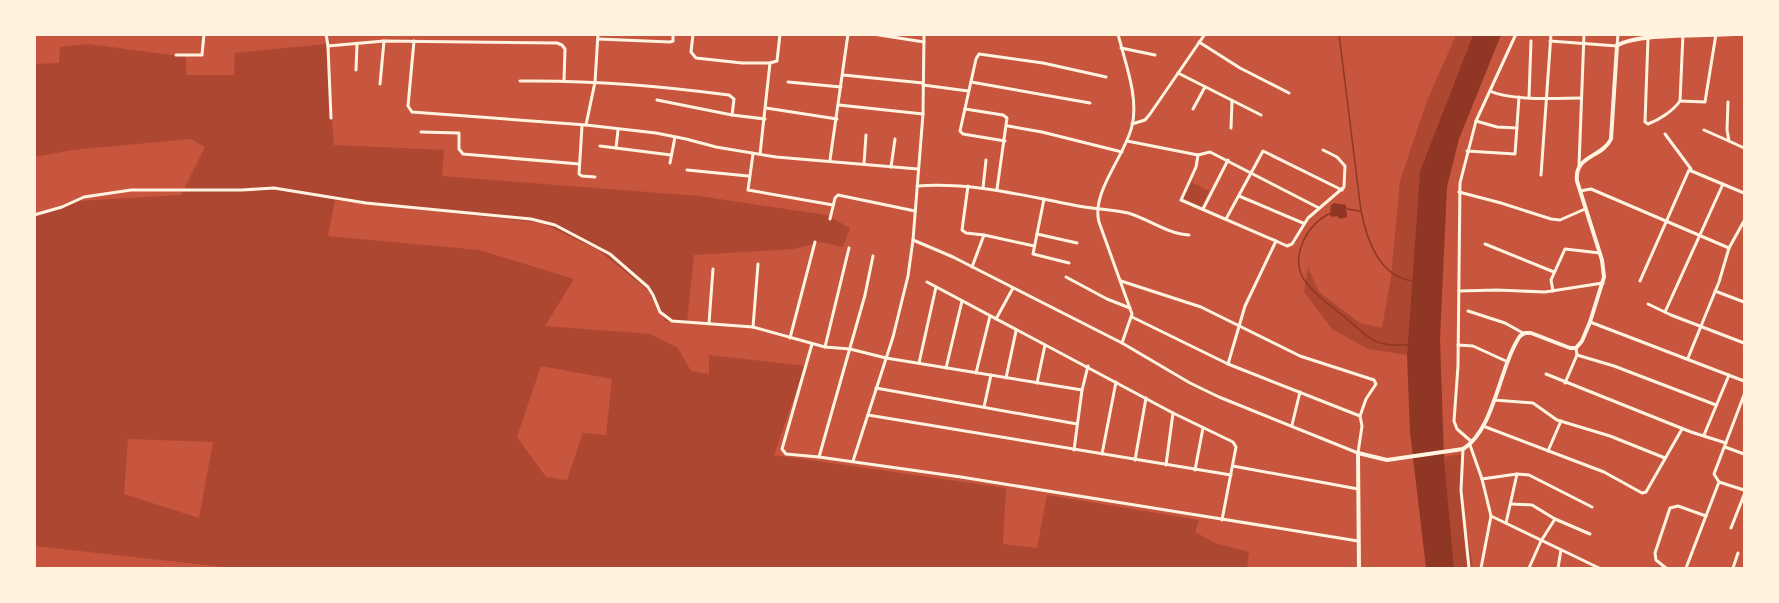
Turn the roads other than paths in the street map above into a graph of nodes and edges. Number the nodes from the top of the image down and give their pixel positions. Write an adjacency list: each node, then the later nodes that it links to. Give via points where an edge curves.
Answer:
1 (204, 34): 33 (street, via 202,55)
2 (326, 34): 30 (street)
3 (486, 34): 25 (street)
4 (674, 34): 19 (street, via 670,42)
5 (693, 34): 35 (street, via 691,52 696,58)
6 (780, 34): 35 (street, via 777,61)
7 (848, 34): 38 (street)
8 (873, 34): 26 (street)
9 (924, 34): 26 (street)
10 (1118, 34): 32 (street)
11 (1205, 34): 27 (street)
12 (1516, 34): 49 (street)
13 (1551, 34): 24 (street)
14 (1584, 34): 29 (street)
15 (1618, 34): 31 (street)
16 (1733, 34): 17 (street)
17 (1716, 35): 18 (street); 58 (street, via 1704,102)
18 (1682, 36): 20 (street); 58 (street)
19 (598, 37): 42 (street)
20 (1648, 38): 31 (street, via 1627,40); 58 (street, via 1645,122 1658,119)
21 (384, 41): 22 (street); 28 (street); 45 (street)
22 (414, 41): 25 (street); 73 (street, via 410,111)
23 (1531, 41): 53 (street)
24 (1550, 41): 29 (street); 54 (street)
25 (485, 42): 41 (street, via 560,44 565,49)
26 (924, 42): 46 (street)
27 (1199, 42): 37 (street); 51 (street)
28 (357, 44): 30 (street); 36 (street)
29 (1584, 44): 31 (street); 55 (street)
30 (328, 46): 68 (street)
31 (1617, 46): 103 (street, via 1611,139)
32 (1121, 48): 34 (street); 72 (street, via 1133,100)
33 (176, 55)
34 (1155, 55)
35 (770, 63): 62 (street)
36 (356, 70)
37 (1178, 73): 48 (street); 72 (street, via 1147,118)
38 (843, 75): 46 (street); 47 (street)
39 (1106, 76): 44 (street, via 982,53 977,57)
40 (520, 81): 41 (street)
41 (564, 81): 42 (street)
42 (595, 82): 66 (street, via 729,95 734,99); 73 (street)
43 (788, 82): 47 (street)
44 (971, 82): 50 (street); 60 (street)
45 (380, 84)
46 (923, 84): 50 (street); 65 (street)
47 (841, 87): 61 (street)
48 (1205, 87): 57 (street); 64 (street)
49 (1490, 90): 52 (street); 71 (street)
50 (968, 91): 63 (street)
51 (1289, 93)
52 (1519, 97): 53 (street); 76 (street)
53 (1529, 97): 54 (street)
54 (1547, 98): 55 (street); 109 (street)
55 (1581, 99): 103 (street)
56 (657, 100): 66 (street)
57 (1232, 101): 67 (street); 75 (street)
58 (1680, 101)
59 (1728, 102): 86 (street)
60 (1090, 103)
61 (839, 105): 65 (street); 70 (street)
62 (766, 108): 69 (street); 70 (street)
63 (965, 109): 74 (street, via 1005,116); 84 (street, via 962,133)
64 (1193, 109)
65 (923, 114): 105 (street)
66 (732, 115): 69 (street)
67 (1262, 115)
68 (331, 118)
69 (765, 119): 94 (street)
70 (837, 119): 97 (street)
71 (1476, 121): 76 (street); 92 (street)
72 (1132, 124): 85 (street)
73 (584, 125): 77 (street); 101 (street)
74 (1008, 126): 84 (street); 91 (street)
75 (1231, 128)
76 (1517, 128): 92 (street, via 1513,154)
77 (618, 130): 82 (street); 88 (street)
78 (1704, 130): 86 (street)
79 (421, 132): 101 (street, via 459,133 459,150 463,154)
80 (1665, 134): 106 (street)
81 (866, 135): 102 (street)
82 (675, 136): 93 (street); 95 (street)
83 (895, 139): 104 (street)
84 (1005, 141): 116 (street)
85 (1127, 141): 91 (street); 96 (street)
86 (1729, 141): 89 (street)
87 (600, 146): 88 (street)
88 (616, 148): 95 (street)
89 (1744, 148)
90 (1323, 150): 117 (street, via 1345,166 1346,183)
91 (1122, 152): 125 (street)
92 (1467, 152): 119 (street)
93 (753, 153): 94 (street); 110 (street)
94 (760, 154): 97 (street)
95 (671, 155): 100 (street)
96 (1198, 155): 99 (street, via 1210,152); 126 (street, via 1180,199)
97 (830, 160): 102 (street)
98 (986, 160): 115 (street)
99 (1228, 160): 108 (street); 126 (street)
100 (670, 163)
101 (579, 164): 111 (street, via 580,175)
102 (864, 164): 104 (street)
103 (1579, 166): 118 (street)
104 (891, 167): 105 (street)
105 (918, 169): 113 (street)
106 (1691, 169): 112 (street); 133 (street)
107 (687, 170): 110 (street)
108 (1251, 173): 117 (street, via 1264,151); 121 (street); 124 (street)
109 (1541, 175)
110 (748, 176): 123 (street, via 748,190)
111 (595, 177)
112 (1723, 183): 120 (street); 138 (street)
113 (917, 186): 114 (street); 128 (street)
114 (968, 186): 115 (street); 136 (street, via 962,230)
115 (983, 188): 116 (street)
116 (997, 189): 122 (street)
117 (1342, 190): 124 (street)
118 (1580, 191): 127 (street); 133 (street, via 1591,189)
119 (1459, 192): 127 (street, via 1551,219 1560,220); 161 (street)
120 (1744, 193)
121 (1238, 196): 131 (street); 134 (street)
122 (1044, 199): 125 (street); 135 (street)
123 (833, 205): 128 (street, via 838,195); 130 (street)
124 (1319, 208): 134 (street)
125 (1097, 209): 137 (street, via 1128,213); 155 (street)
126 (1203, 209): 131 (street)
127 (1586, 209): 147 (street)
128 (915, 211): 139 (street)
129 (34, 215): 174 (street, via 84,197 130,190 274,188 366,203 538,220 610,254 651,291 665,317 676,322)
130 (830, 219)
131 (1226, 219): 140 (street)
132 (1744, 221): 146 (street)
133 (1666, 222): 138 (street); 156 (street)
134 (1303, 224): 140 (street, via 1292,244)
135 (1037, 234): 142 (street); 144 (street)
136 (984, 235): 144 (street); 151 (street)
137 (1189, 235)
138 (1698, 235): 146 (street); 169 (street)
139 (913, 240): 151 (street); 190 (street, via 900,312)
140 (1276, 241): 175 (street)
141 (815, 242): 180 (street)
142 (1077, 243)
143 (1485, 244): 153 (street)
144 (1034, 246): 149 (street, via 1035,255)
145 (849, 248): 186 (street)
146 (1729, 248): 163 (street)
147 (1600, 253): 153 (street, via 1566,249); 158 (street)
148 (873, 256): 188 (street)
149 (1070, 263)
150 (758, 264): 177 (street)
151 (972, 267): 160 (street)
152 (713, 269): 174 (street)
153 (1554, 272): 162 (street)
154 (1066, 277): 167 (street)
155 (1121, 281): 167 (street); 175 (street, via 1201,307)
156 (1640, 281)
157 (927, 282): 159 (street)
158 (1603, 283): 162 (street); 173 (street)
159 (936, 287): 164 (street); 193 (street)
160 (1013, 288): 172 (street); 181 (street)
161 (1459, 291): 162 (street); 185 (street)
162 (1552, 291)
163 (1715, 291): 165 (street); 176 (street)
164 (962, 301): 170 (street); 196 (street)
165 (1744, 302)
166 (1648, 303): 169 (street)
167 (1130, 308): 171 (street)
168 (1467, 311): 179 (street)
169 (1665, 312): 176 (street)
170 (990, 316): 172 (street); 197 (street)
171 (1132, 317): 181 (street); 194 (street)
172 (996, 319): 178 (street)
173 (1590, 322): 187 (street); 191 (street)
174 (709, 323): 177 (street)
175 (1238, 325): 194 (street); 217 (street, via 1300,356 1374,380 1376,384)
176 (1701, 326): 182 (street); 191 (street)
177 (753, 327): 180 (street)
178 (1016, 331): 184 (street); 201 (street)
179 (1523, 333): 187 (street); 192 (street)
180 (790, 338): 183 (street)
181 (1122, 343): 221 (street, via 1190,383)
182 (1744, 343)
183 (812, 344): 186 (street); 234 (street, via 782,449 786,454)
184 (1044, 345): 195 (street); 204 (street)
185 (1458, 345): 192 (street, via 1473,346); 226 (street, via 1454,421)
186 (825, 347): 188 (street)
187 (1576, 348): 189 (street)
188 (850, 349): 190 (street); 234 (street)
189 (1577, 355): 205 (street); 212 (street)
190 (886, 358): 193 (street); 206 (street)
191 (1688, 358): 200 (street)
192 (1508, 362): 211 (street)
193 (919, 363): 196 (street)
194 (1228, 364): 208 (street)
195 (1088, 366): 203 (street); 207 (street)
196 (946, 368): 197 (street)
197 (976, 373): 198 (street)
198 (991, 375): 201 (street); 213 (street)
199 (1546, 375): 205 (street)
200 (1729, 375): 202 (street); 212 (street)
201 (1006, 378): 204 (street)
202 (1744, 381)
203 (1116, 382): 210 (street); 232 (street)
204 (1037, 383): 207 (street)
205 (1565, 383): 224 (street)
206 (876, 388): 213 (street); 216 (street)
207 (1082, 390): 220 (street)
208 (1300, 392): 217 (street); 221 (street)
209 (1744, 395): 215 (street)
210 (1146, 398): 214 (street); 236 (street)
211 (1494, 400): 219 (street, via 1533,403); 222 (street)
212 (1716, 405): 225 (street)
213 (984, 407): 220 (street)
214 (1173, 413): 223 (street); 238 (street)
215 (1737, 414): 218 (street); 227 (street)
216 (868, 415): 229 (street); 237 (street)
217 (1360, 416): 231 (street)
218 (1744, 417)
219 (1561, 421): 230 (street); 235 (street)
220 (1077, 424): 229 (street)
221 (1292, 426): 231 (street)
222 (1483, 426): 226 (street); 230 (street)
223 (1203, 428): 239 (street, via 1233,442); 240 (street)
224 (1682, 429): 225 (street); 235 (street)
225 (1704, 435): 227 (street)
226 (1471, 444): 228 (street); 243 (street)
227 (1726, 445): 233 (street); 244 (street, via 1714,472)
228 (1463, 449): 231 (street, via 1404,459 1380,459); 263 (street, via 1461,490)
229 (1074, 450): 232 (street)
230 (1548, 452): 235 (street, via 1604,472 1642,493)
231 (1358, 453): 245 (street)
232 (1102, 454): 236 (street)
233 (1744, 454)
234 (819, 457): 237 (street)
235 (1665, 458)
236 (1135, 460): 238 (street)
237 (853, 461): 253 (street)
238 (1166, 465): 240 (street)
239 (1233, 466): 242 (street); 245 (street)
240 (1196, 470): 242 (street)
241 (1517, 474): 243 (street); 248 (street); 249 (street, via 1534,477)
242 (1231, 475): 253 (street)
243 (1482, 479): 250 (street)
244 (1719, 482): 246 (street); 251 (street)
245 (1358, 489): 257 (street)
246 (1744, 490)
247 (1744, 495): 255 (street)
248 (1511, 504): 252 (street, via 1532,505); 254 (street)
249 (1592, 507)
250 (1491, 516): 254 (street); 264 (street)
251 (1706, 516): 269 (street, via 1678,506 1670,508 1654,553); 270 (street)
252 (1555, 519): 256 (street); 258 (street)
253 (1222, 520): 257 (street)
254 (1506, 523): 258 (street)
255 (1731, 528)
256 (1590, 534)
257 (1358, 541): 262 (street)
258 (1541, 541): 259 (street); 265 (street)
259 (1561, 550): 261 (street); 266 (street)
260 (1738, 553): 271 (street)
261 (1584, 562): 267 (street); 268 (street)
262 (1359, 568)
263 (1469, 568)
264 (1481, 568)
265 (1529, 568)
266 (1558, 568)
267 (1583, 568)
268 (1599, 568)
269 (1666, 568)
270 (1686, 568)
271 (1733, 568)

